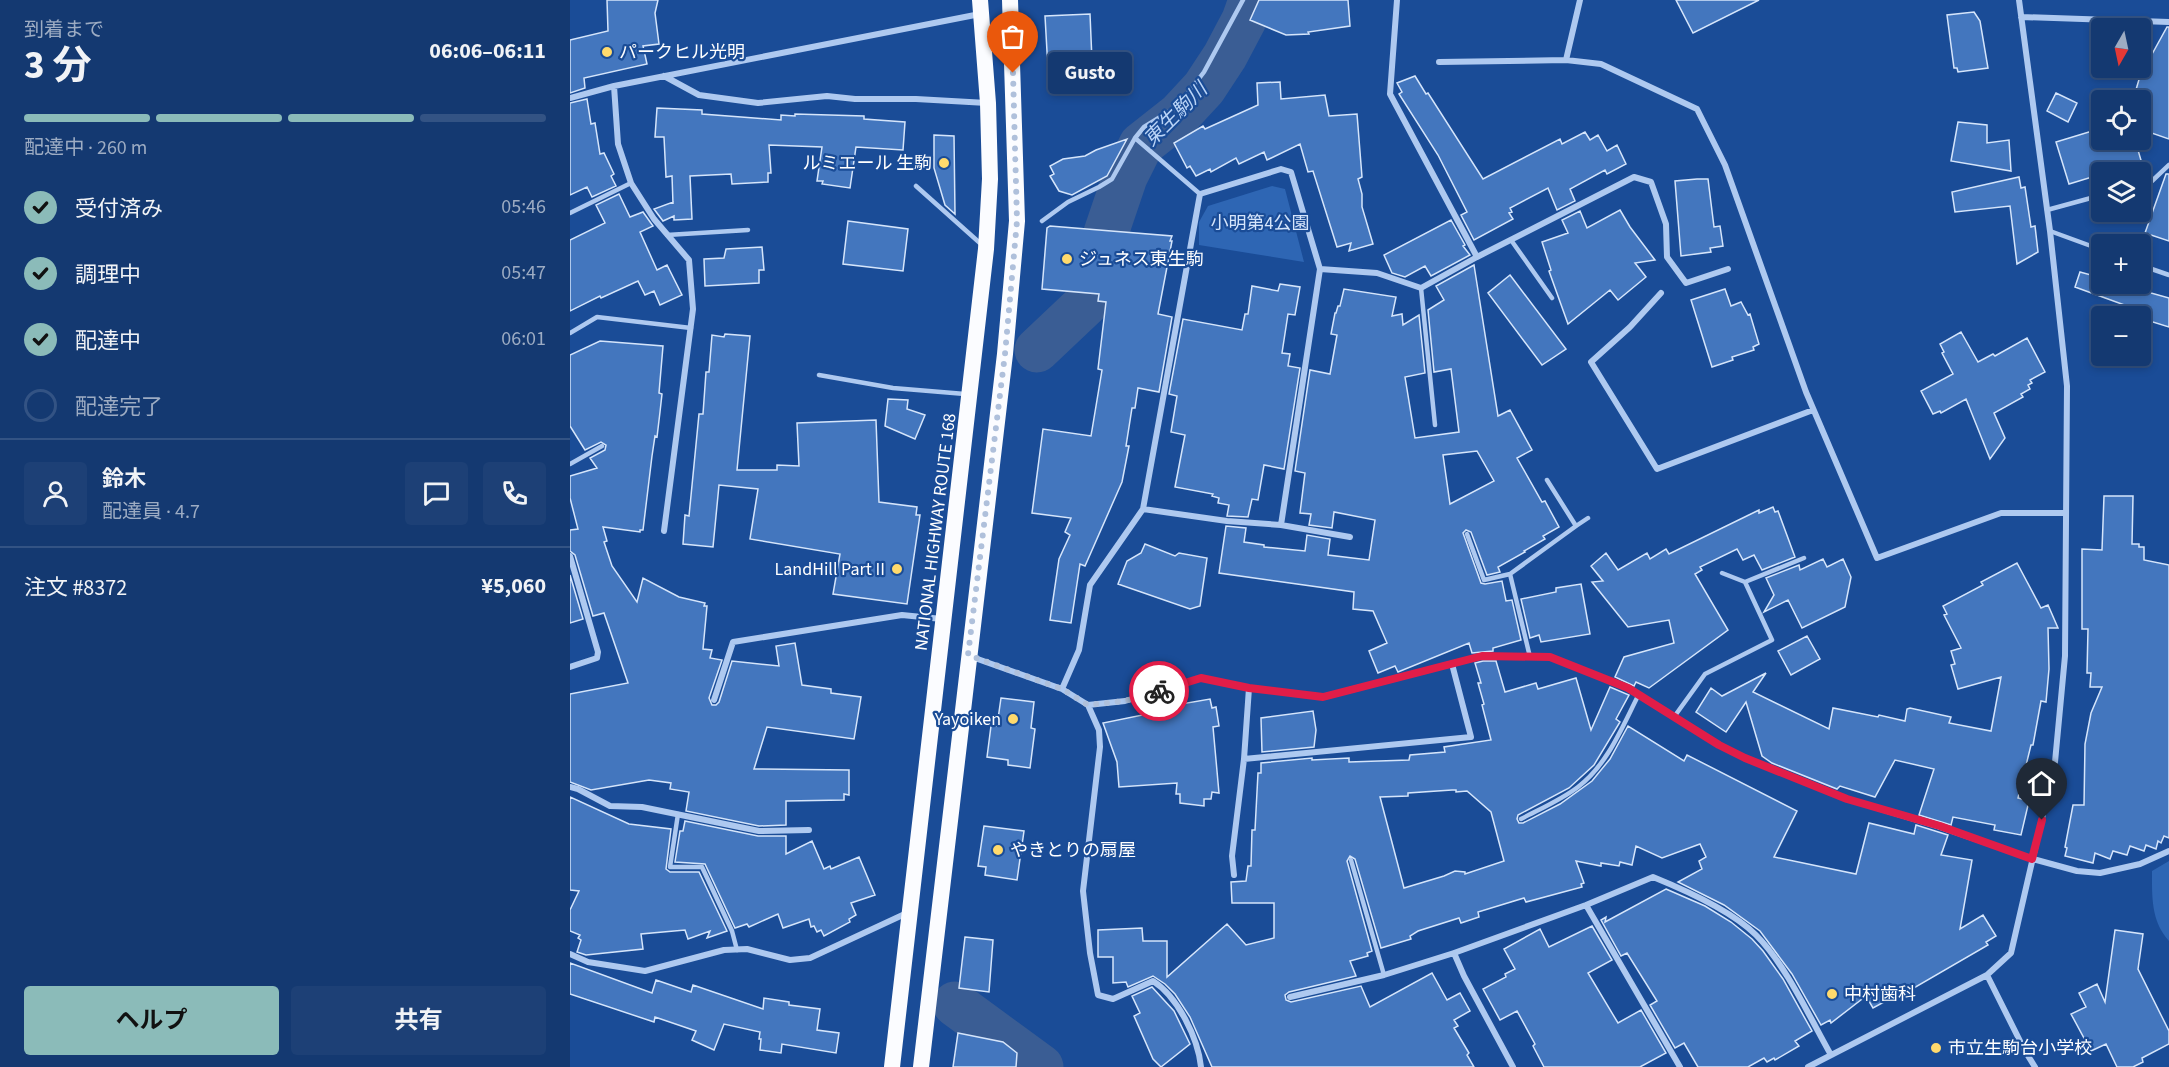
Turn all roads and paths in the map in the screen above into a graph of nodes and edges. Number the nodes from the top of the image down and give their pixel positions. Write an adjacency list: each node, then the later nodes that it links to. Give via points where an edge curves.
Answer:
1 (1010, 0): 62 (highway, via 1017,221)
2 (1243, 0): 15 (lane, via 1191,90 1178,106 1144,127)
3 (1397, 0): 31 (street, via 1390,94)
4 (1580, 0): 9 (street)
5 (2019, 0): 7 (street)
6 (980, 7): 11 (street); 14 (highway, NATIONAL HIGHWAY ROUTE 168)
7 (2021, 17): 8 (street); 22 (street)
8 (2169, 22)
9 (1566, 60): 10 (street); 43 (street, via 1601,64 1697,108 1725,165)
10 (1439, 62)
11 (664, 76): 12 (street); 14 (street, via 699,95 758,103 826,96)
12 (614, 86): 13 (street); 18 (street, via 618,144)
13 (570, 98)
14 (988, 103): 30 (highway, NATIONAL HIGHWAY ROUTE 168, via 990,179)
15 (1135, 138): 20 (lane); 24 (lane, via 1112,179)
16 (2169, 165): 17 (lane)
17 (2151, 181)
18 (632, 183): 23 (lane); 27 (street)
19 (916, 186): 30 (lane)
20 (1200, 194): 32 (street, via 1281,169 1291,172); 48 (street)
21 (2091, 198): 22 (lane)
22 (2047, 210): 26 (street)
23 (570, 213)
24 (1042, 221)
25 (748, 230): 27 (lane)
26 (2050, 231): 29 (lane); 49 (street, via 2067,386)
27 (667, 235): 39 (street, via 689,260)
28 (1511, 240): 31 (street); 33 (street, via 1634,177 1651,182 1665,224 1667,257 1686,283); 38 (lane)
29 (2091, 246)
30 (986, 249): 42 (highway, NATIONAL HIGHWAY ROUTE 168)
31 (1477, 257): 36 (street)
32 (1320, 269): 36 (street, via 1377,273); 51 (street)
33 (1728, 269)
34 (2151, 269): 35 (lane)
35 (2169, 275)
36 (1421, 288): 44 (lane)
37 (1661, 293): 43 (street, via 1591,362 1657,469)
38 (1552, 298)
39 (691, 328): 40 (lane, via 597,317); 53 (street)
40 (570, 333)
41 (819, 375): 42 (lane, via 894,388)
42 (971, 394): 61 (highway, NATIONAL HIGHWAY ROUTE 168)
43 (1814, 410): 49 (street, via 1877,558 2001,513)
44 (1435, 424)
45 (602, 446): 46 (lane)
46 (570, 464)
47 (1547, 480): 52 (lane)
48 (1143, 508): 51 (street); 67 (street, via 1090,585 1079,650)
49 (2066, 513): 78 (street, via 2062,709 2055,762)
50 (1588, 518): 52 (lane)
51 (1281, 525): 55 (street)
52 (1576, 526): 59 (lane)
53 (664, 531)
54 (1467, 534): 59 (lane, via 1484,580)
55 (1350, 537)
56 (570, 556): 65 (street, via 598,652 597,658)
57 (1804, 558): 60 (lane)
58 (1722, 573): 60 (lane)
59 (1510, 574): 63 (lane)
60 (1745, 582): 71 (lane, via 1772,640 1705,674)
61 (944, 619): 69 (street, via 902,615 733,642); 82 (highway, NATIONAL HIGHWAY ROUTE 168)
62 (968, 655): 67 (street); 91 (highway)
63 (1530, 657): 64 (street, via 1482,656); 68 (street, via 1550,657)
64 (1452, 664): 66 (street, via 1323,697); 72 (street, via 1471,737)
65 (570, 667)
66 (1249, 688): 70 (street, via 1201,678 1125,701); 72 (street)
67 (1062, 689): 70 (street)
68 (1639, 694): 71 (street); 75 (lane, via 1599,767 1578,788)
69 (714, 700)
70 (1088, 705): 92 (street, via 1099,730 1100,747 1083,891 1098,996 1113,999 1153,981 1159,984 1181,1011)
71 (1674, 717): 78 (street, via 1745,758 1847,799 1940,826)
72 (1244, 759): 80 (street, via 1232,856)
73 (570, 787): 74 (street, via 610,806)
74 (678, 814): 76 (street, via 759,831); 83 (lane, via 670,867 702,867)
75 (1521, 819)
76 (809, 830)
77 (2169, 851): 78 (street, via 2140,864 2100,873)
78 (2032, 859): 87 (street, via 2011,953)
79 (1351, 860): 86 (lane)
80 (1234, 875)
81 (1586, 905): 84 (street); 89 (street, via 1653,877 1718,907 1756,934 1780,966); 94 (street)
82 (909, 912): 83 (street, via 810,958 790,960); 90 (highway, NATIONAL HIGHWAY ROUTE 168)
83 (737, 950): 85 (street, via 645,971 588,962)
84 (1454, 952): 86 (street); 93 (street)
85 (570, 954)
86 (1384, 975): 88 (street)
87 (1987, 975): 89 (street); 96 (street)
88 (1290, 998)
89 (1832, 1055): 95 (street)
90 (892, 1067)
91 (921, 1067)
92 (1201, 1067)
93 (1513, 1067)
94 (1680, 1067)
95 (1808, 1067)
96 (2035, 1067)

